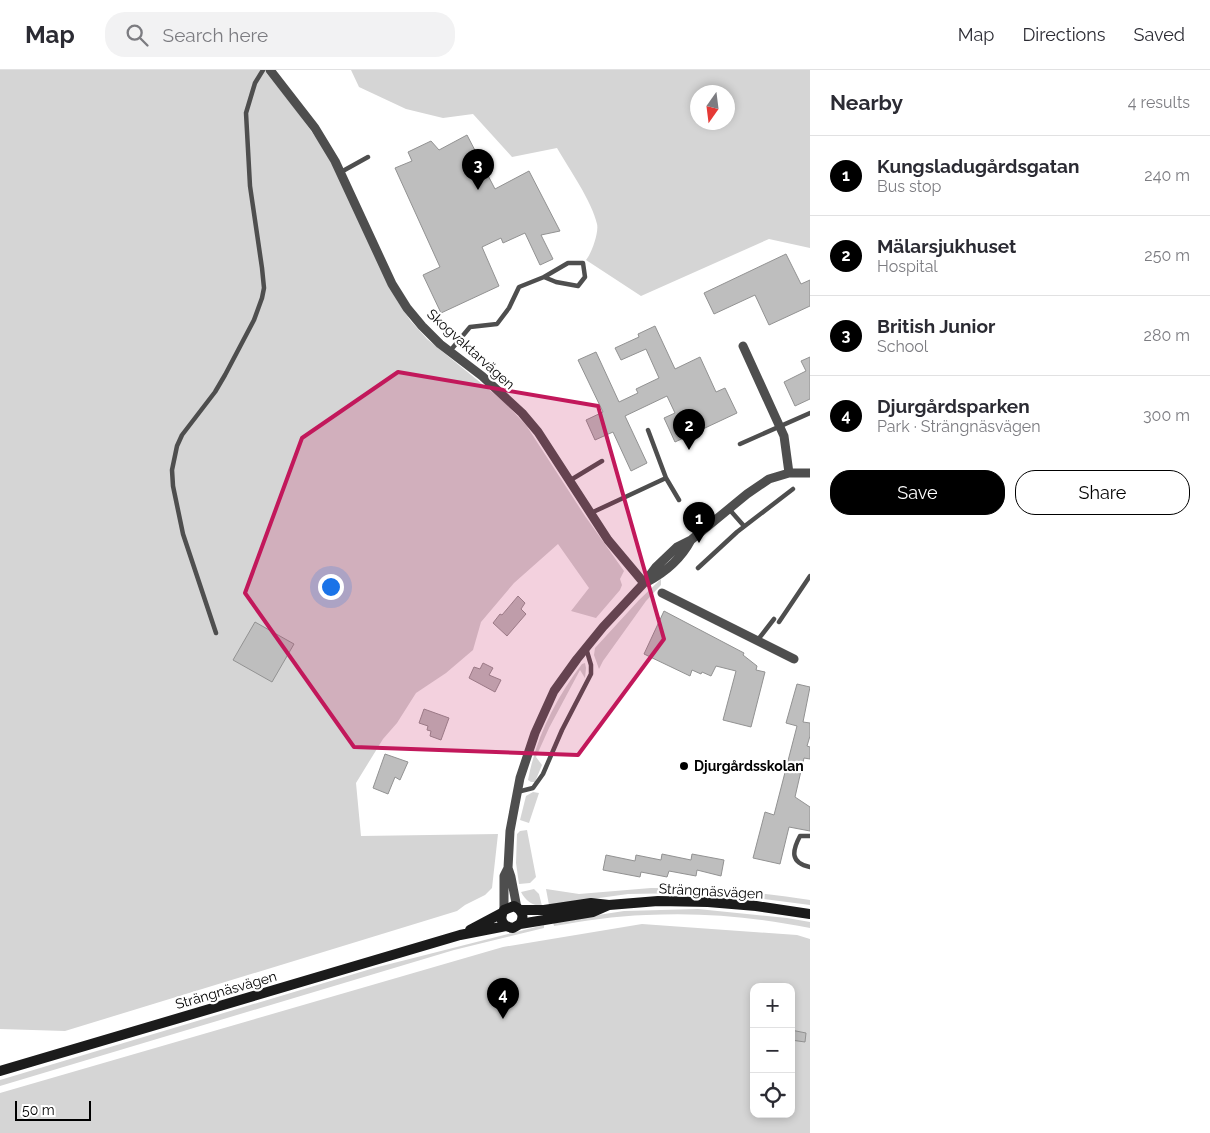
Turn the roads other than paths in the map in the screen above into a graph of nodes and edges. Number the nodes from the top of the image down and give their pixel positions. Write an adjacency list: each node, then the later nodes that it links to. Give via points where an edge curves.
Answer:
1 (263, 70): 26 (lane, via 249,97 246,113 250,186 264,288 262,298 220,384 182,435 172,470 183,534)
2 (270, 70): 4 (street, Skogvaktarvägen, via 315,128)
3 (368, 157): 4 (lane)
4 (340, 172): 7 (street, Skogvaktarvägen, via 392,284 422,326)
5 (544, 277): 5 (lane, via 578,286 585,276 583,263 568,263); 7 (lane, via 519,287 497,324 470,327)
6 (743, 346): 9 (street)
7 (450, 351): 16 (street, Skogvaktarvägen, via 522,414 538,432)
8 (810, 413): 9 (lane)
9 (780, 427): 11 (lane); 13 (street)
10 (648, 430): 15 (lane)
11 (740, 444)
12 (602, 460): 16 (lane)
13 (789, 473): 14 (street); 19 (street, via 769,479)
14 (810, 473)
15 (666, 478): 18 (lane); 20 (lane)
16 (569, 481): 20 (street, Skogvaktarvägen)
17 (793, 489): 21 (lane)
18 (679, 500)
19 (729, 509): 21 (lane); 24 (street, via 691,540 677,547)
20 (591, 513): 24 (street, Skogvaktarvägen, via 608,540)
21 (744, 526): 22 (lane)
22 (698, 568)
23 (810, 576): 27 (lane)
24 (644, 583): 28 (street)
25 (662, 593): 27 (street)
26 (216, 633)
27 (757, 641): 29 (street)
28 (586, 648): 30 (street, via 554,691 535,733); 30 (lane, via 592,674 543,774 533,788)
29 (794, 659)
30 (517, 792): 32 (street)
31 (810, 836): 33 (lane, via 800,836 793,855 796,861)
32 (508, 868): 35 (street); 36 (street, via 504,876)
33 (810, 868)
34 (610, 905): 35 (main road, Strängnäsvägen, via 591,903 544,910); 37 (main road, Strängnäsvägen, via 658,901 708,902); 38 (main road, Strängnäsvägen, via 592,912)
35 (519, 909): 36 (main road, via 510,906); 38 (main road, via 523,917)
36 (503, 911): 39 (main road, via 501,920); 40 (main road, Strängnäsvägen)
37 (810, 914)
38 (520, 924): 39 (main road, via 513,928)
39 (506, 926): 40 (main road, Strängnäsvägen)
40 (460, 935): 41 (main road, Strängnäsvägen)
41 (0, 1071)

